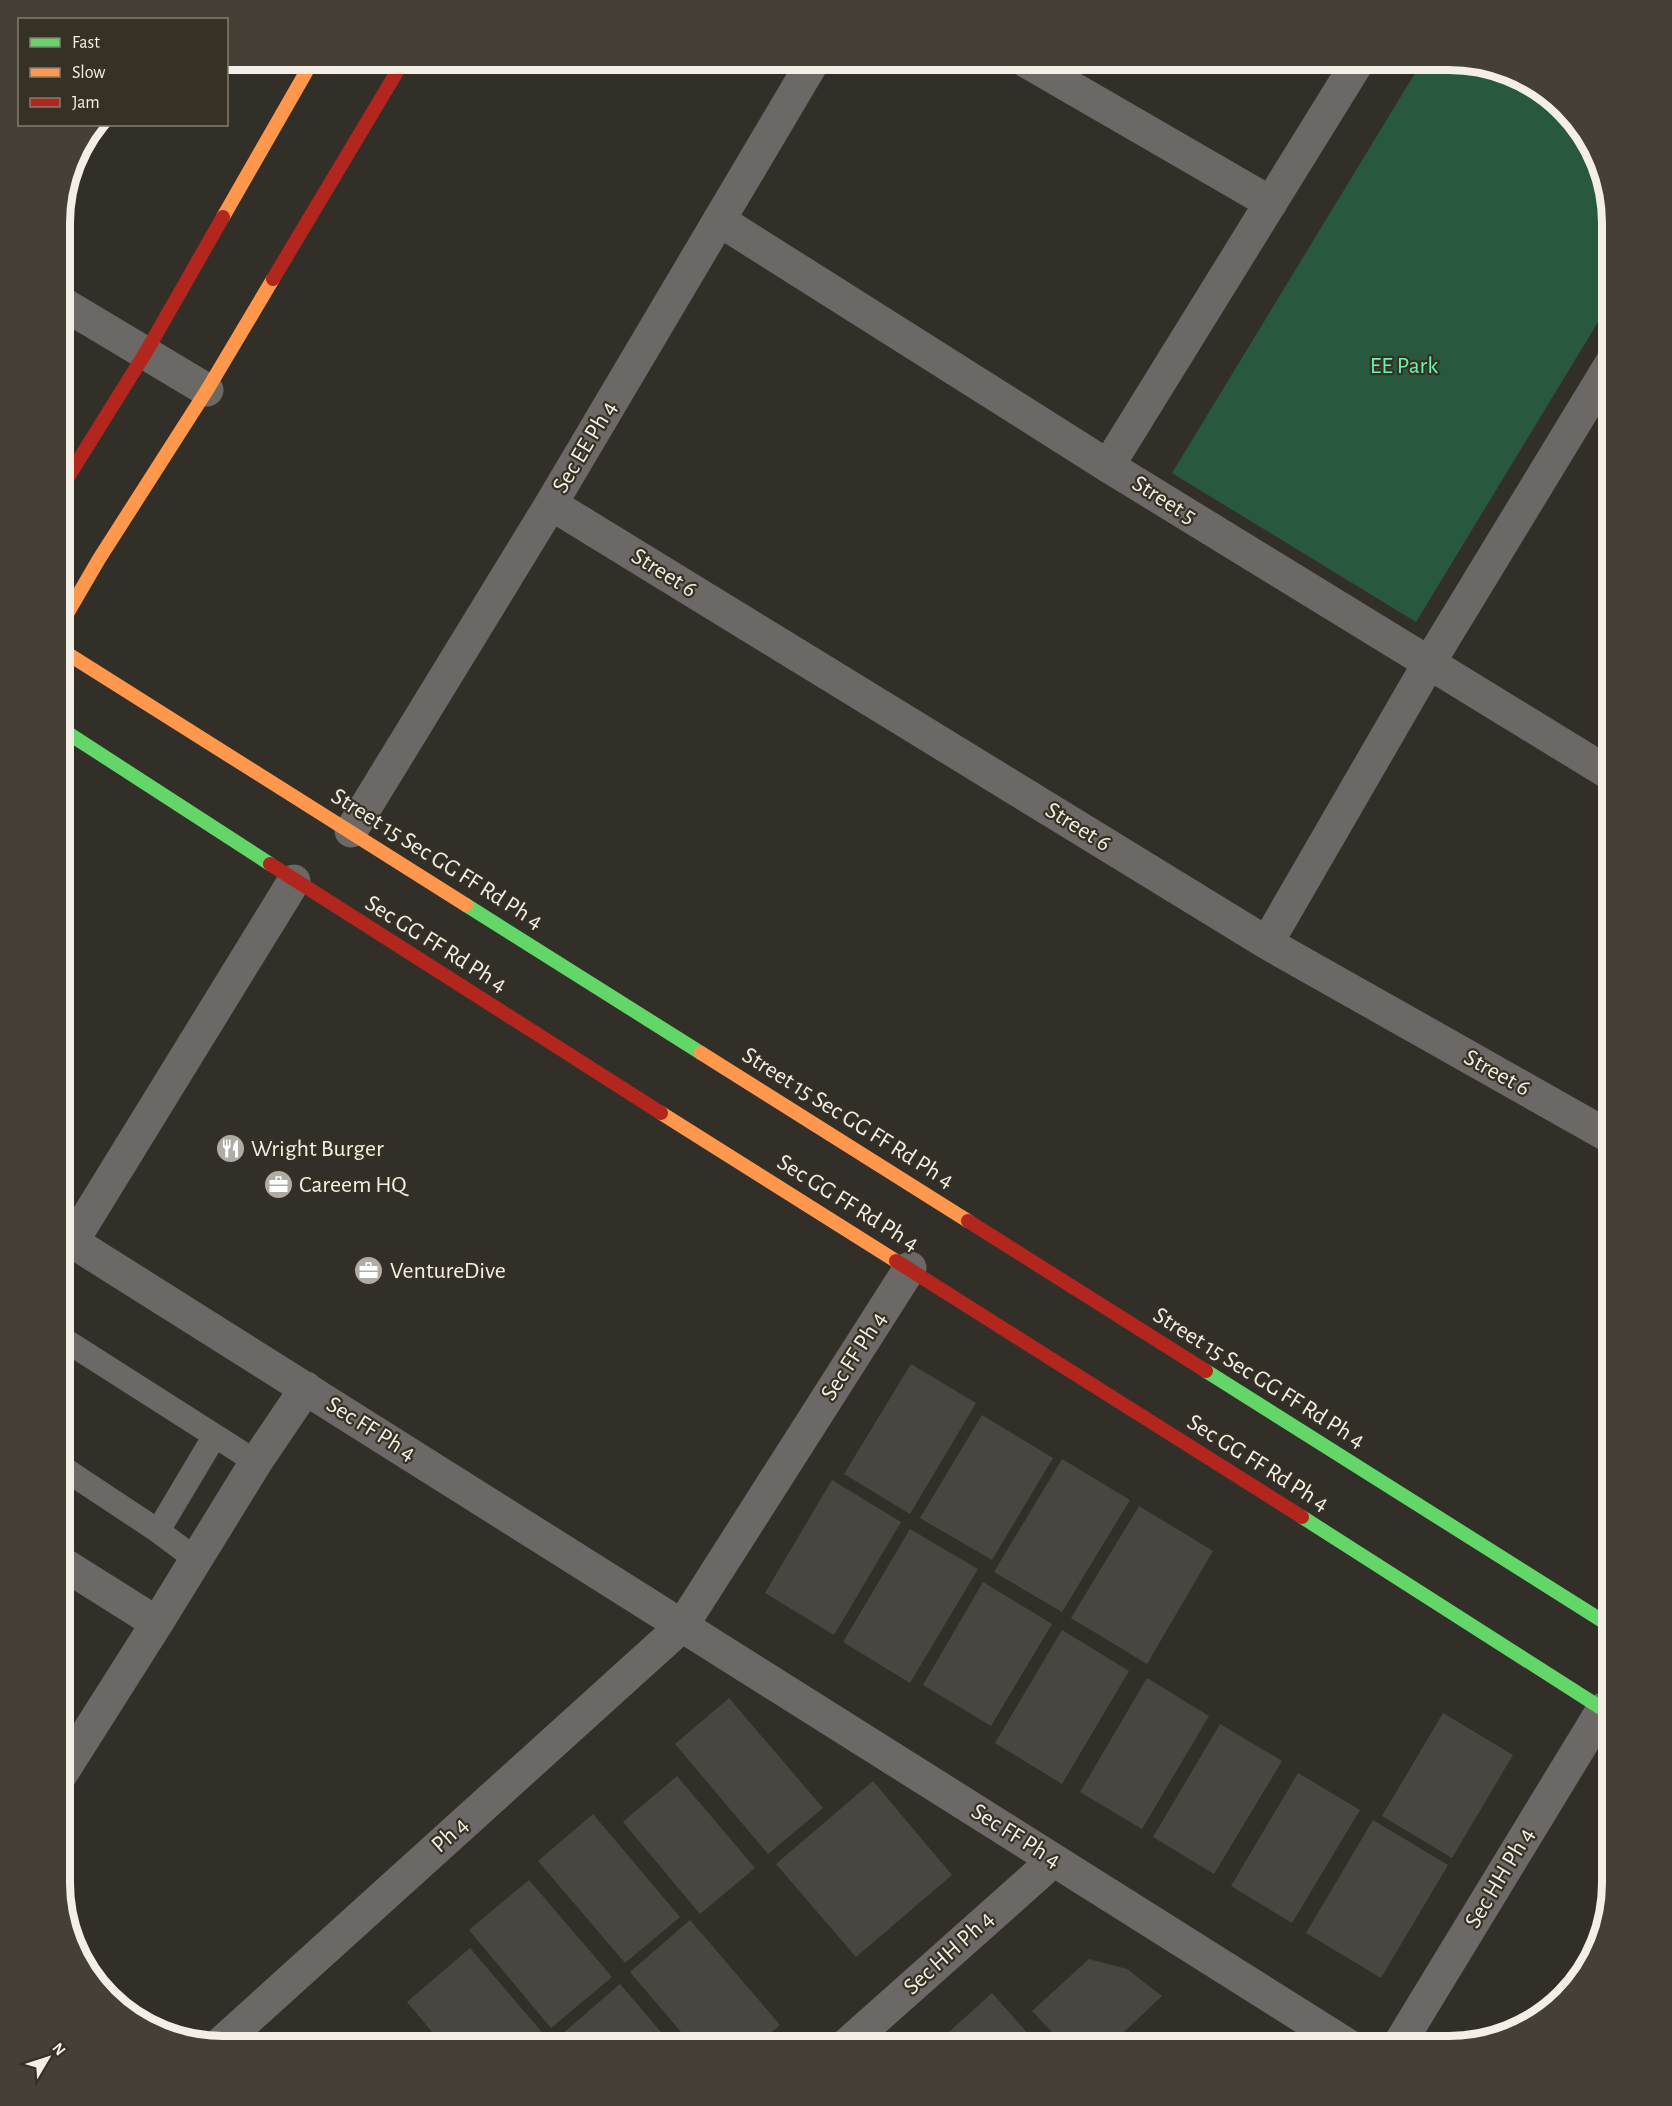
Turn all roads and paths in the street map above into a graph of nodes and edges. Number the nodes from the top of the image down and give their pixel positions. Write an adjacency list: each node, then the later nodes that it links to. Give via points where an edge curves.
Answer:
1 (307, 71): 9 (main road)
2 (397, 71): 10 (main road)
3 (807, 71): 7 (street, Sec EE Ph 4)
4 (1043, 71): 6 (street)
5 (1352, 71): 6 (street)
6 (1271, 203): 12 (street)
7 (719, 220): 12 (street, Street 5); 16 (street, Sec EE Ph 4)
8 (71, 308): 9 (street)
9 (146, 352): 10 (street); 13 (main road)
10 (207, 390): 17 (main road)
11 (1600, 408): 19 (street)
12 (1108, 466): 19 (street, Street 5)
13 (75, 469): 14 (main road); 15 (main road)
14 (71, 470)
15 (71, 475)
16 (551, 504): 22 (street, Sec EE Ph 4); 24 (street, Street 6)
17 (71, 607)
18 (71, 656): 22 (main road, Street 15 Sec GG FF Rd Ph 4)
19 (1430, 663): 21 (street, Street 5); 24 (street)
20 (71, 735): 23 (main road, Sec GG FF Rd Ph 4)
21 (1602, 769)
22 (351, 831): 37 (main road, Street 15 Sec GG FF Rd Ph 4)
23 (294, 881): 26 (street); 28 (main road, Sec GG FF Rd Ph 4)
24 (1267, 944): 25 (street, Street 6)
25 (1602, 1132)
26 (70, 1231)
27 (70, 1241): 30 (street, Sec FF Ph 4)
28 (910, 1268): 39 (street, Sec FF Ph 4); 40 (main road, Sec GG FF Rd Ph 4)
29 (70, 1343): 31 (lane)
30 (306, 1388): 32 (street); 39 (street, Sec FF Ph 4)
31 (214, 1437): 32 (lane); 34 (lane)
32 (255, 1462): 35 (street)
33 (70, 1473): 34 (lane)
34 (158, 1531): 35 (lane)
35 (197, 1560): 38 (street)
36 (70, 1568): 38 (street)
37 (1602, 1621)
38 (157, 1623): 42 (street)
39 (682, 1626): 43 (street, Sec FF Ph 4); 44 (street, Ph 4)
40 (1602, 1708)
41 (1602, 1722): 47 (street, Sec HH Ph 4)
42 (70, 1760)
43 (1054, 1860): 45 (street, Sec HH Ph 4); 46 (street, Sec FF Ph 4)
44 (229, 2036)
45 (856, 2036)
46 (1333, 2036)
47 (1404, 2036)

